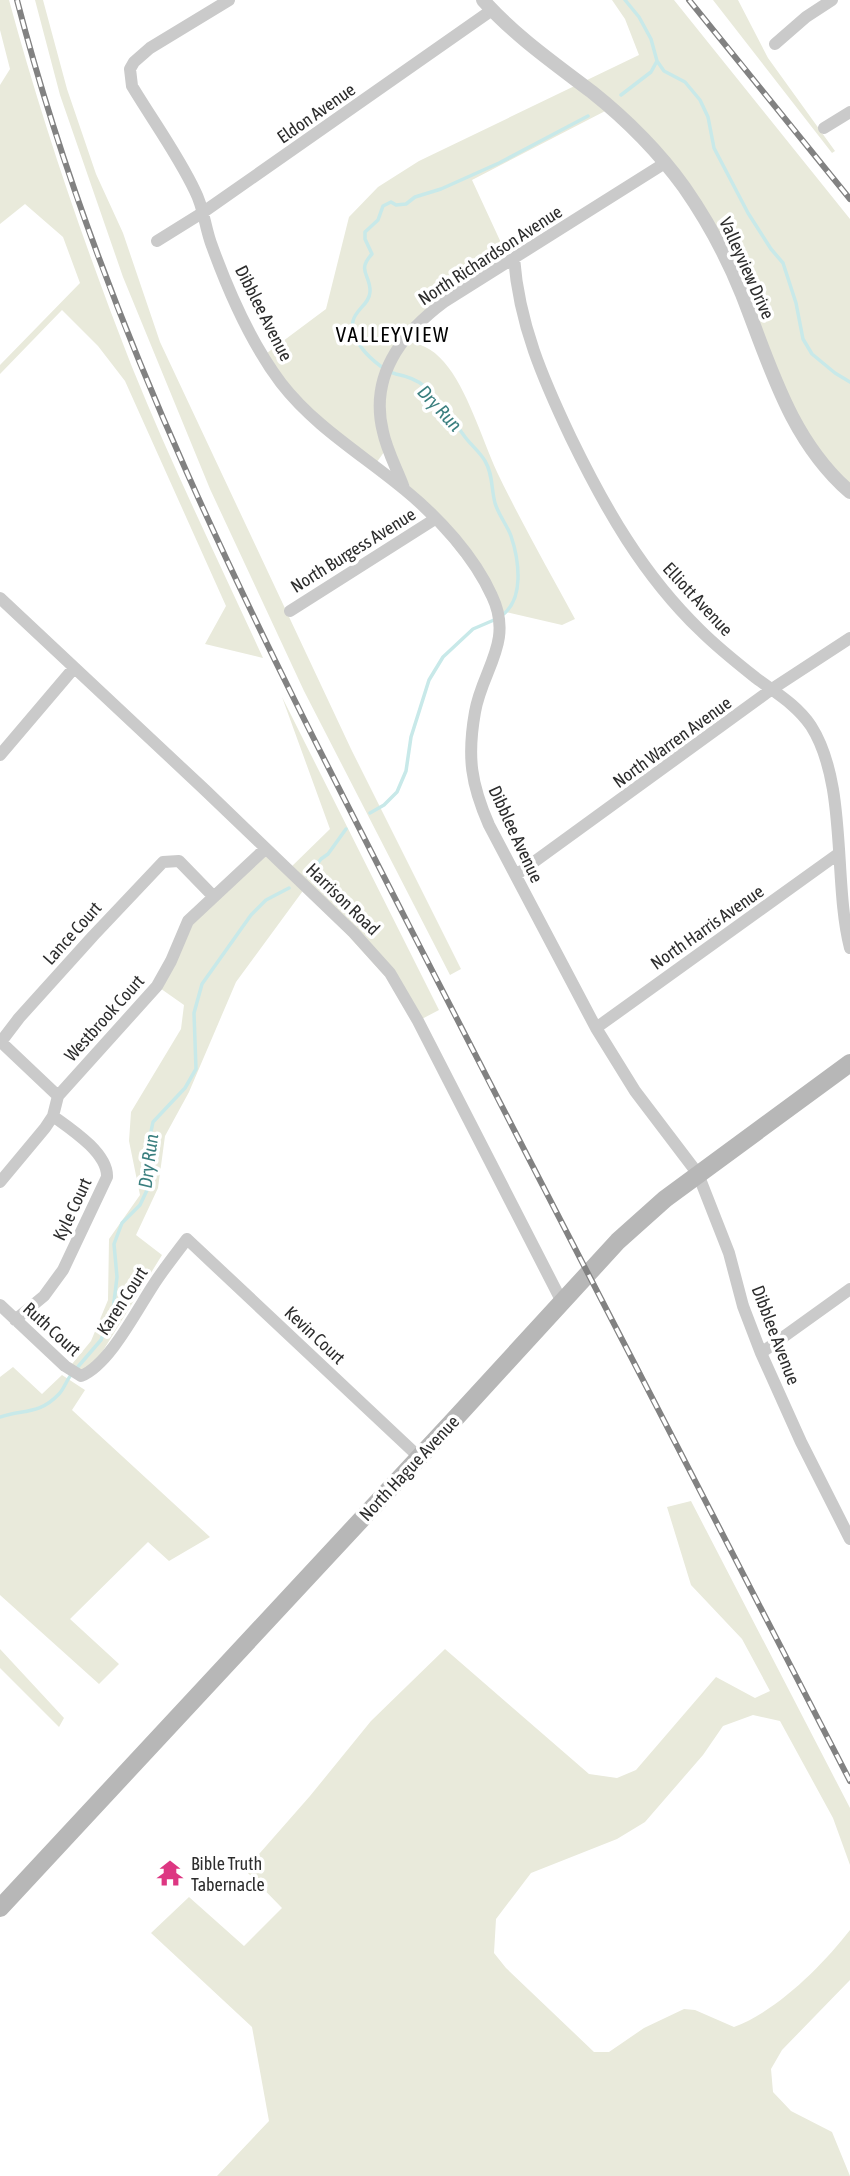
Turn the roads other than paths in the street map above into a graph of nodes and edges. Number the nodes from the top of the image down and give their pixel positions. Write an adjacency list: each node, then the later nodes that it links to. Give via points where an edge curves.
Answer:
1 (229, 0): 8 (street, Dibblee Avenue, via 150,48 130,69 132,86 195,190)
2 (832, 0): 4 (street)
3 (487, 5): 7 (street, Valleyview Drive, via 534,49 611,108); 8 (street, Eldon Avenue)
4 (775, 44)
5 (850, 112): 6 (street)
6 (824, 128)
7 (665, 163): 10 (street, North Richardson Avenue); 12 (street, Valleyview Drive, via 723,253 792,418 812,451)
8 (202, 213): 9 (street, Eldon Avenue); 11 (street, Dibblee Avenue, via 220,268 246,324 282,384 323,428)
9 (157, 241)
10 (514, 258): 11 (street, North Richardson Avenue, via 429,313 401,341 386,371 379,413); 18 (street, Elliott Avenue, via 519,302 538,365 613,518 685,616)
11 (405, 491): 13 (street, Dibblee Avenue)
12 (850, 492)
13 (435, 519): 15 (street, North Burgess Avenue); 22 (street, Dibblee Avenue, via 476,568 497,610 498,648 475,710 470,765 476,797)
14 (0, 598): 17 (street, Harrison Road)
15 (290, 611)
16 (850, 638): 18 (street, North Warren Avenue)
17 (74, 668): 19 (street); 20 (street, Harrison Road)
18 (772, 689): 21 (street, Elliott Avenue, via 799,709 828,762); 22 (street, North Warren Avenue)
19 (0, 755)
20 (265, 849): 23 (street, Westbrook Court); 34 (street, Harrison Road, via 390,973)
21 (838, 854): 24 (street, Elliott Avenue); 25 (street, North Harris Avenue)
22 (516, 875): 25 (street, Dibblee Avenue)
23 (214, 897): 26 (street, Lance Court, via 179,861 163,862); 28 (street, Westbrook Court, via 187,921 157,986)
24 (850, 948)
25 (596, 1028): 30 (street, Dibblee Avenue, via 635,1091)
26 (0, 1042): 28 (street)
27 (850, 1063): 30 (main road, North Hague Avenue)
28 (58, 1096): 29 (street)
29 (54, 1116): 31 (street); 36 (street, Kyle Court, via 102,1158 107,1177 63,1270 44,1296)
30 (698, 1174): 34 (main road, North Hague Avenue, via 641,1219); 37 (street, Dibblee Avenue)
31 (0, 1182)
32 (187, 1239): 38 (street, Karen Court, via 107,1356 93,1372); 39 (street, Kevin Court)
33 (850, 1289): 37 (street)
34 (562, 1302): 39 (main road, North Hague Avenue)
35 (0, 1305): 36 (street, Ruth Court)
36 (15, 1320): 38 (street, Ruth Court)
37 (761, 1353): 40 (street, Dibblee Avenue)
38 (82, 1376)
39 (419, 1457): 41 (main road, North Hague Avenue)
40 (850, 1539)
41 (0, 1908)

